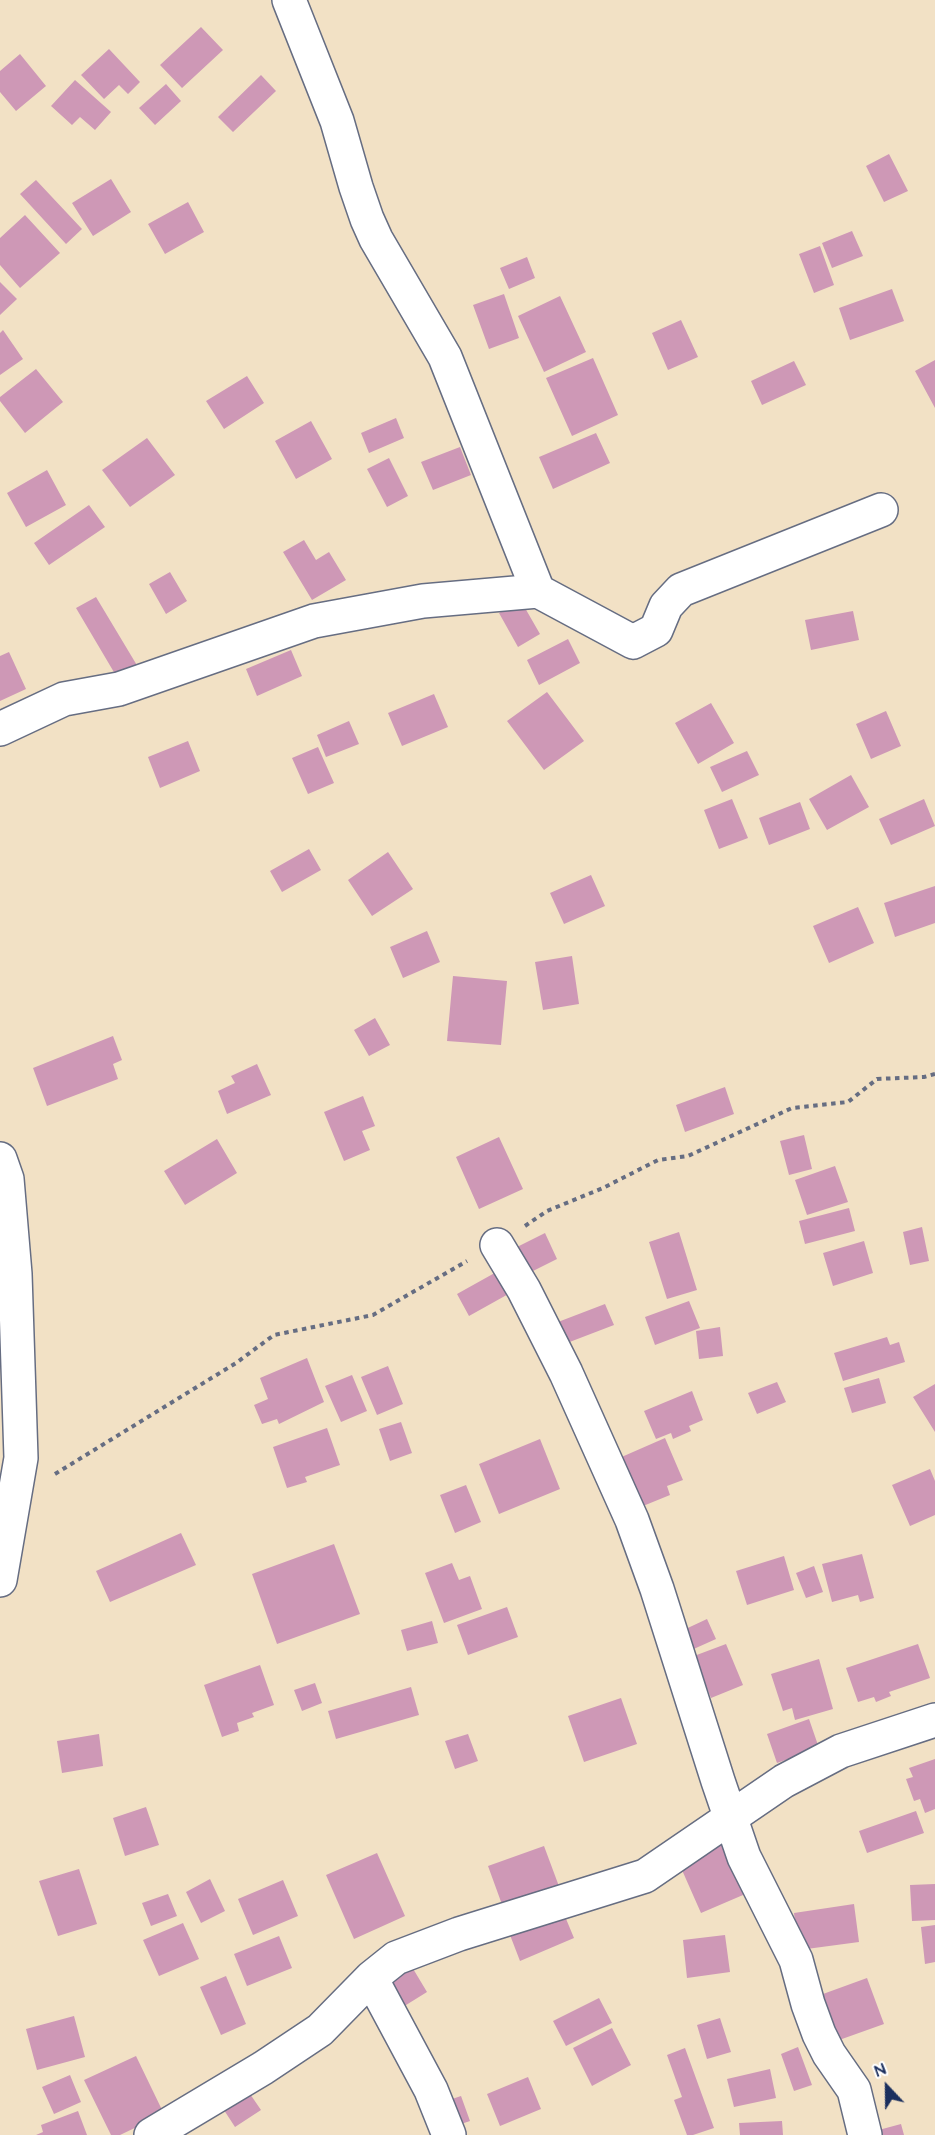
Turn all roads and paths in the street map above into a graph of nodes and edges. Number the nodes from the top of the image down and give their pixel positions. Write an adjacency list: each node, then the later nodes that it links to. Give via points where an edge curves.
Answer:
1 (289, 0): 3 (street, via 338,120 367,219 445,357)
2 (881, 510): 3 (street, via 681,590 666,606 656,630 633,642)
3 (538, 591): 4 (street, via 423,602 314,621 119,689 64,699)
4 (0, 729)
5 (935, 1074): 7 (path, via 877,1079 848,1102 792,1108 688,1156 658,1160 547,1211)
6 (0, 1159): 9 (street, via 7,1179 15,1274 21,1458)
7 (497, 1245): 8 (path, via 373,1315 274,1335 236,1364); 11 (street, via 566,1373 632,1520)
8 (52, 1476)
9 (0, 1580)
10 (935, 1720): 11 (street, via 841,1751 784,1781)
11 (730, 1818): 12 (street, via 645,1876 459,1934 396,1958); 15 (street, via 744,1857 796,1960 819,2034 854,2090)
12 (371, 1978): 13 (street, via 320,2030); 14 (street, via 431,2090)
13 (151, 2135)
14 (449, 2135)
15 (864, 2135)

